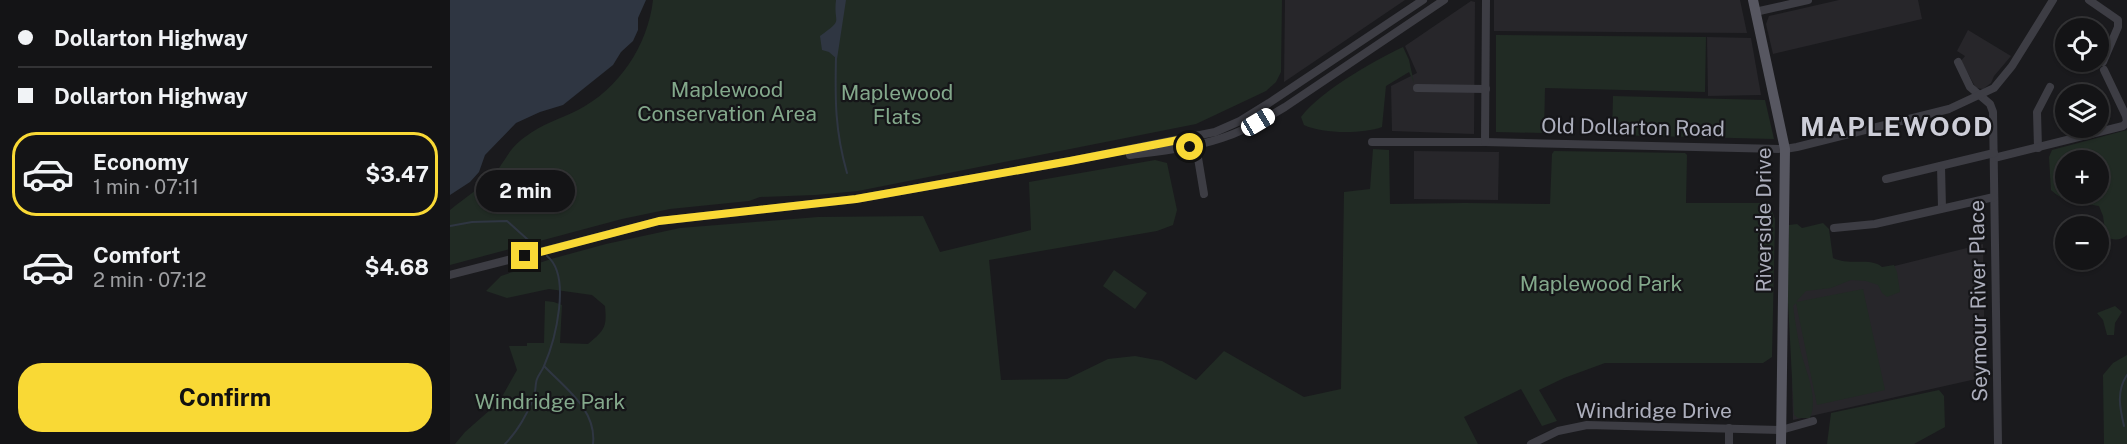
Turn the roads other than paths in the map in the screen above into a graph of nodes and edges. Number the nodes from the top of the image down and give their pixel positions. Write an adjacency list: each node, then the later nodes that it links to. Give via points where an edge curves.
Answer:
1 (1423, 0): 14 (street, via 1239,121)
2 (1444, 0): 14 (street, via 1267,117 1222,138)
3 (1753, 0): 8 (main road, Riverside Drive)
4 (1808, 0): 8 (street)
5 (2053, 0): 13 (street, Old Dollarton Road, via 2010,69 1994,88)
6 (2089, 0): 17 (street, via 2118,20 2103,66 2127,122)
7 (1485, 2): 12 (street)
8 (1755, 12): 18 (main road, Riverside Drive)
9 (1958, 63): 13 (street, Seymour River Place)
10 (2050, 87): 17 (street, via 2037,112)
11 (1417, 88): 12 (street)
12 (1486, 89): 16 (street)
13 (1979, 96): 18 (street, Old Dollarton Road, via 1949,109); 19 (street, Seymour River Place, via 1990,104 1993,112)
14 (1195, 141): 22 (street); 26 (street, via 1168,151 1070,161 856,199 659,221)
15 (1372, 142): 16 (street, Old Dollarton Road)
16 (1485, 142): 18 (street, Old Dollarton Road)
17 (2038, 148): 19 (street)
18 (1785, 149): 29 (main road, Riverside Drive)
19 (1994, 156): 20 (street); 23 (street, Seymour River Place)
20 (1941, 166): 21 (street); 24 (street)
21 (1886, 179)
22 (1204, 194)
23 (1994, 197): 24 (street); 33 (street, Seymour River Place)
24 (1942, 208): 25 (street, via 1875,224)
25 (1834, 228)
26 (450, 275)
27 (1813, 421): 29 (street, Windridge Drive)
28 (1729, 428): 29 (street, Windridge Drive); 30 (street, Windridge Drive, via 1587,425 1558,431); 31 (street)
29 (1781, 430): 32 (main road, Riverside Drive)
30 (1531, 444)
31 (1729, 444)
32 (1781, 444)
33 (1998, 444)

